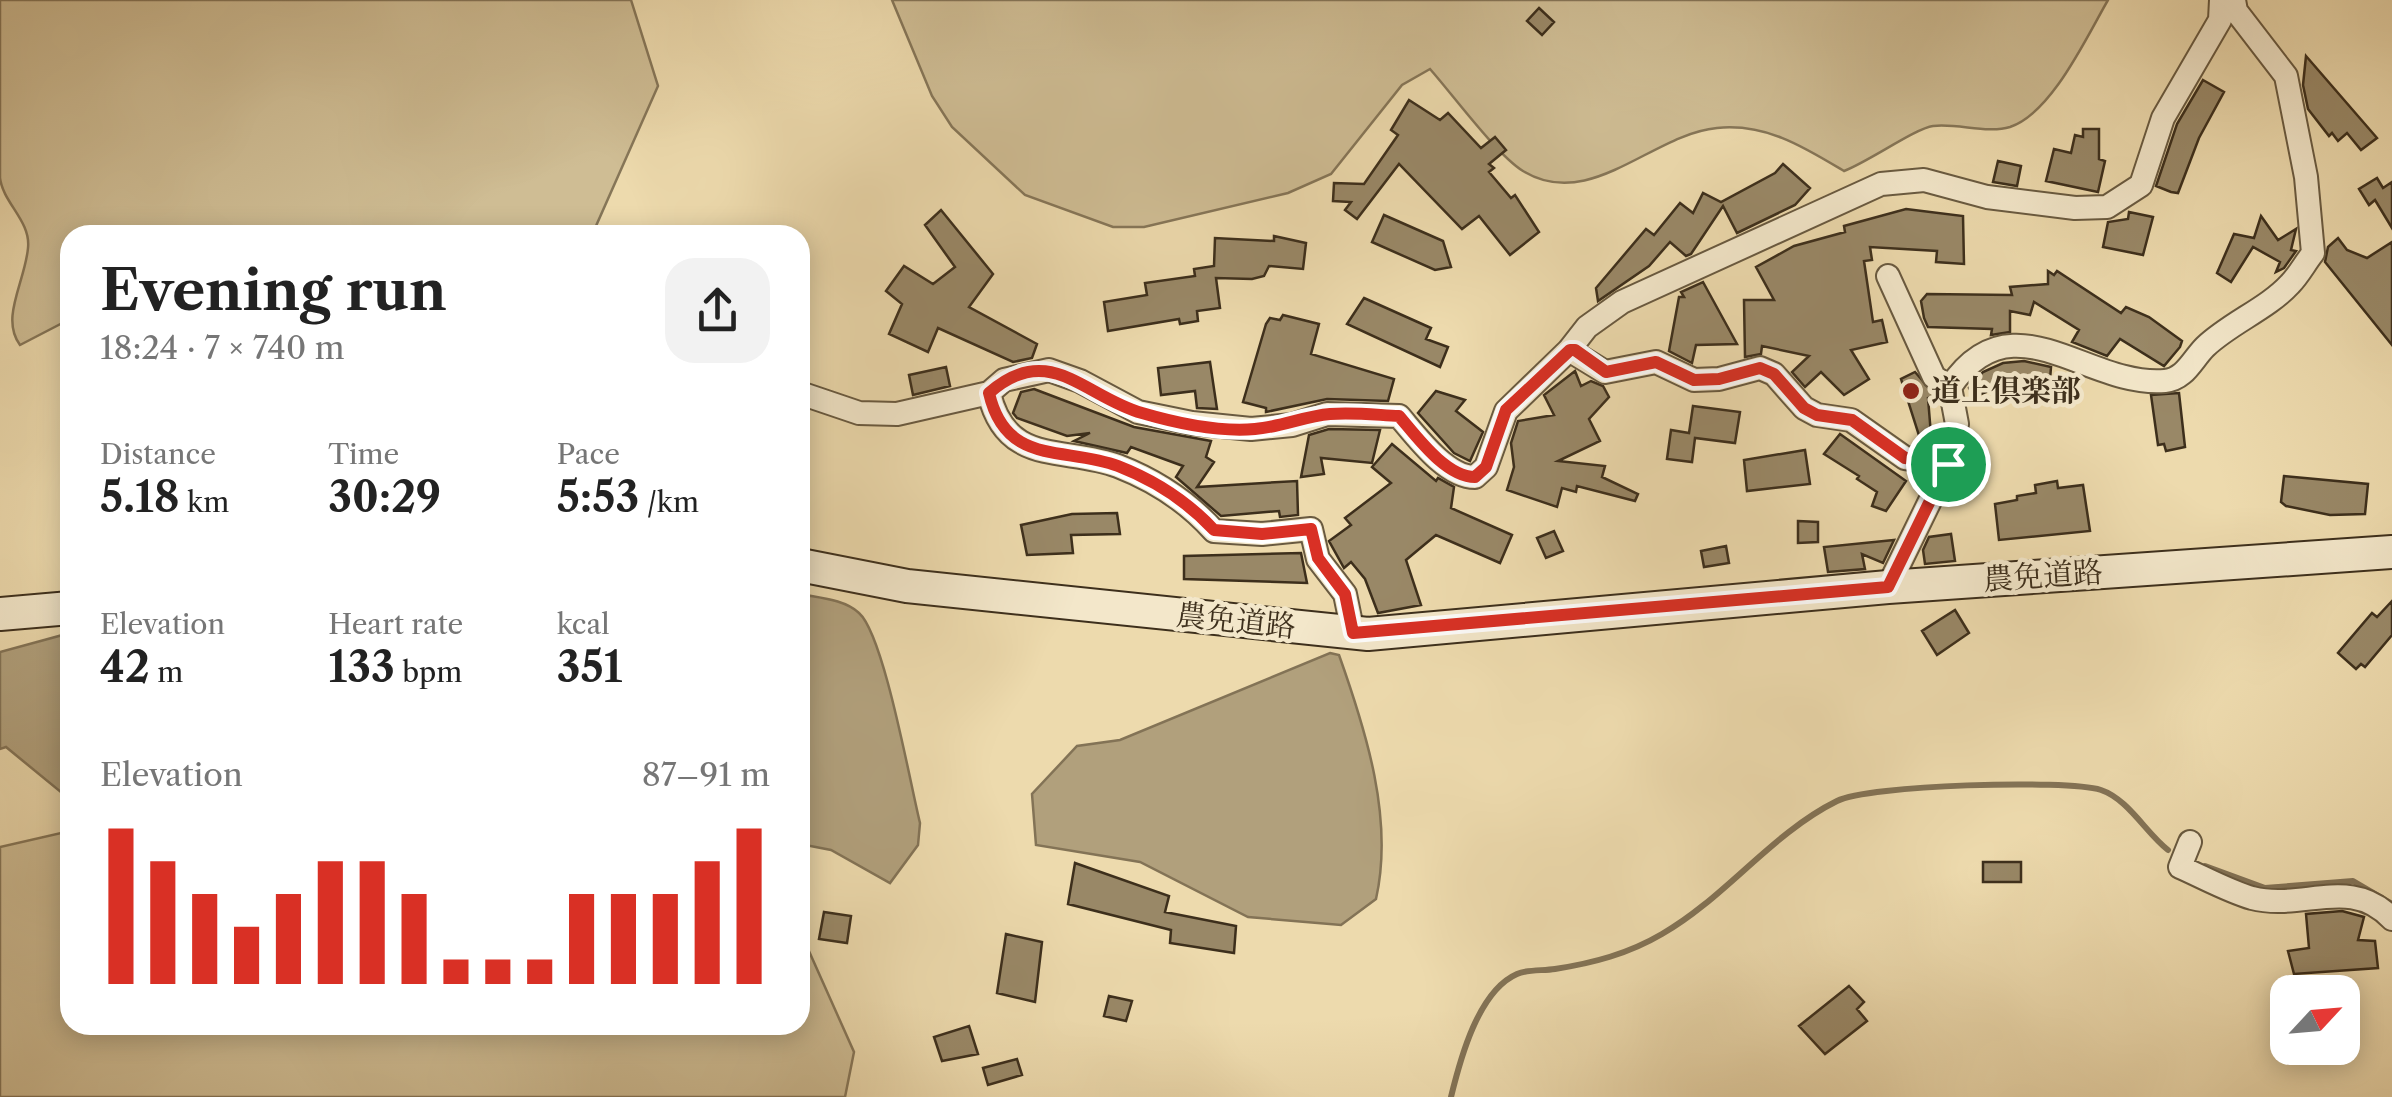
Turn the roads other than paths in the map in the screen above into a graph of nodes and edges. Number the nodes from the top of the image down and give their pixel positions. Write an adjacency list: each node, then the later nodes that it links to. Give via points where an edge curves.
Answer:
1 (2220, 0): 4 (street, via 2220,20 2163,118 2142,186 2107,207 1987,197 1924,180 1881,184 1622,302 1587,327)
2 (2234, 0): 5 (street, via 2286,76 2306,177 2312,253 2289,286 2168,380 2136,379 2019,344 1982,353)
3 (1888, 276): 5 (street, via 1934,377)
4 (1570, 350): 6 (street, via 1506,410 1486,467 1475,477 1449,466 1399,416 1327,414 1251,430 1192,423 1138,412 1049,370 1004,380); 8 (street, via 1606,372 1656,362 1694,380 1760,368 1817,415 1852,420 1905,458)
5 (1950, 387): 8 (street, via 1956,424)
6 (989, 393): 7 (street, via 897,414 859,413); 14 (street, via 994,416 1039,453 1116,465 1194,508 1214,530 1311,529 1318,558 1345,594)
7 (810, 397)
8 (1948, 464): 11 (street)
9 (2392, 552): 11 (street, 農免道路)
10 (810, 566): 14 (street, 農免道路, via 907,586)
11 (1888, 587): 14 (street, 農免道路)
12 (60, 609): 13 (street)
13 (0, 614)
14 (1353, 633)
15 (2190, 842): 16 (street, via 2180,867 2252,898 2347,893 2378,904)
16 (2392, 920)

